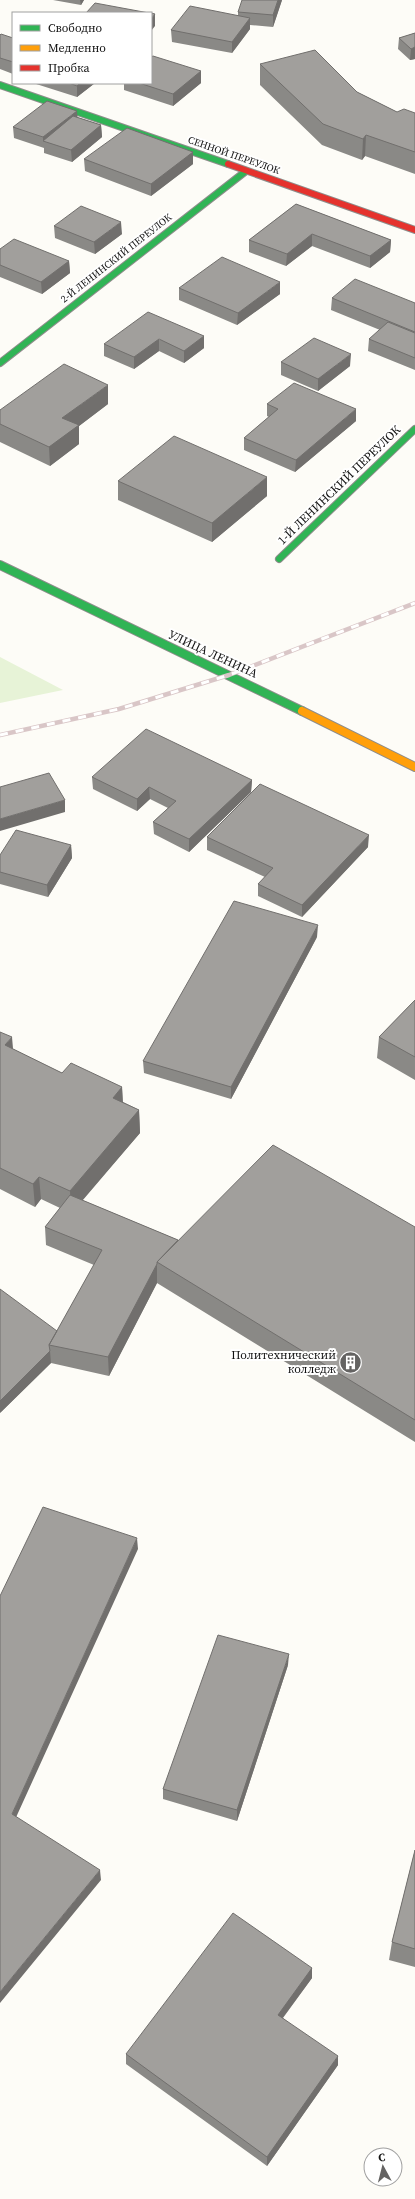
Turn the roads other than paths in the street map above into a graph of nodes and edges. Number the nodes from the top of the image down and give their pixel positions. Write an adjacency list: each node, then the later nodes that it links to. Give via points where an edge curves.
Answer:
1 (0, 84): 2 (street, СЕННОЙ ПЕРЕУЛОК)
2 (246, 171): 3 (street, СЕННОЙ ПЕРЕУЛОК); 4 (street, 2-Й ЛЕНИНСКИЙ ПЕРЕУЛОК)
3 (415, 230)
4 (0, 363)
5 (415, 429): 6 (street, 1-Й ЛЕНИНСКИЙ ПЕРЕУЛОК)
6 (279, 559)
7 (0, 565): 8 (street, УЛИЦА ЛЕНИНА)
8 (415, 767)

